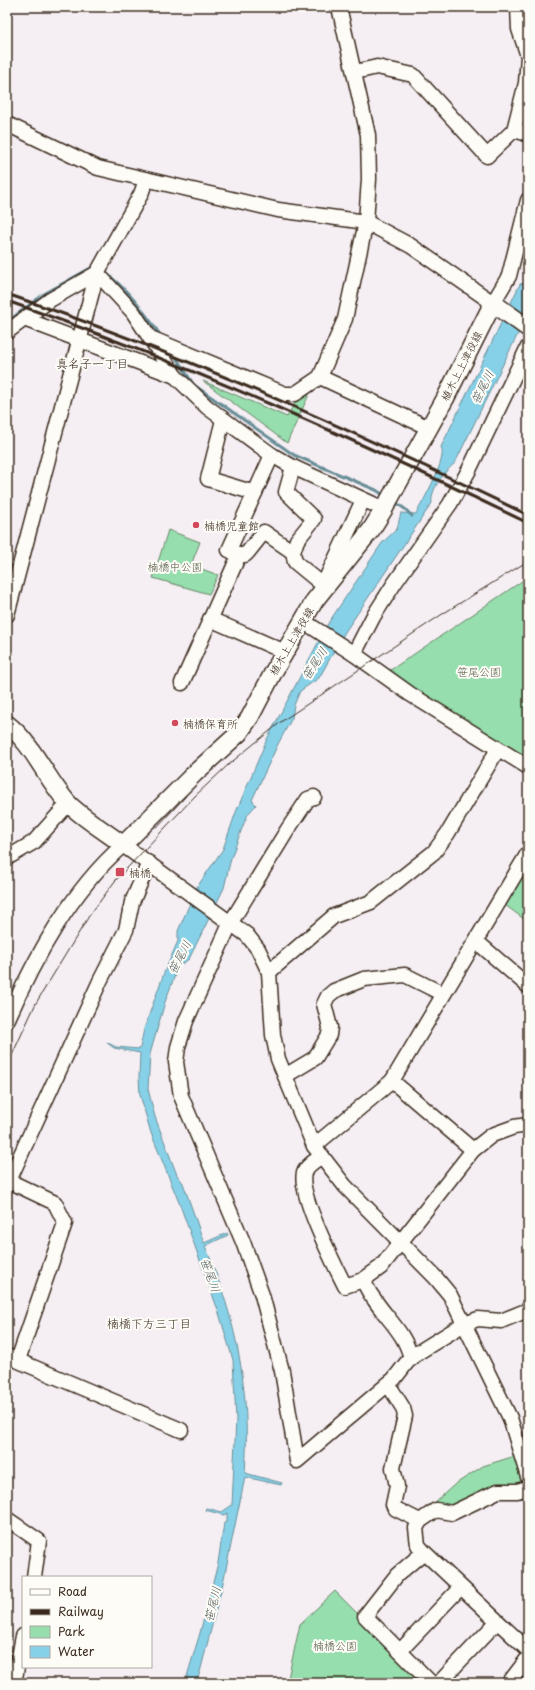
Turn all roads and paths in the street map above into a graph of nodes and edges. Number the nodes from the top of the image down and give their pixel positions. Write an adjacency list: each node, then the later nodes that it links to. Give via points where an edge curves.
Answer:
1 (339, 7): 3 (street)
2 (518, 7): 5 (street, via 519,30 528,56 526,83)
3 (355, 72): 5 (street, via 377,67 413,75 487,156); 9 (street, via 368,135 369,179)
4 (7, 124): 7 (street, via 98,168)
5 (514, 130): 6 (street)
6 (528, 134)
7 (146, 180): 9 (street, via 278,210); 10 (street, via 141,194)
8 (528, 200): 11 (street, via 509,276)
9 (366, 222): 11 (street, via 411,246); 19 (street, via 345,319)
10 (97, 273): 12 (street, via 50,300); 15 (street, via 134,312); 16 (street)
11 (496, 305): 13 (main road); 21 (main road, 植木上上津役線)
12 (24, 319): 14 (street); 16 (street)
13 (528, 328)
14 (7, 332)
15 (152, 339): 18 (street); 19 (street, via 285,394 295,394)
16 (79, 340): 18 (street); 30 (street)
17 (528, 347): 34 (street, via 450,504 394,584)
18 (175, 376): 20 (street)
19 (320, 378): 21 (street)
20 (223, 420): 22 (street); 24 (street, via 208,480)
21 (429, 428): 26 (main road, 植木上上津役線)
22 (272, 455): 23 (street); 24 (street)
23 (293, 467): 25 (street); 27 (street, via 286,492 314,519 297,540)
24 (255, 493): 28 (street, via 229,550)
25 (363, 500): 26 (street); 29 (street)
26 (384, 510): 29 (main road, 植木上上津役線, via 371,530)
27 (293, 552): 28 (street, via 264,532 245,555); 29 (street, via 295,562)
28 (239, 555): 31 (street)
29 (320, 590): 32 (main road, 植木上上津役線)
30 (7, 615)
31 (210, 620): 33 (street); 35 (street)
32 (307, 623): 33 (main road, 植木上上津役線); 34 (street)
33 (285, 652): 41 (main road, 植木上上津役線, via 239,733)
34 (352, 652): 37 (street, via 410,694)
35 (182, 683)
36 (7, 724): 40 (main road, via 28,746)
37 (498, 748): 38 (street); 47 (street, via 434,852 371,902 334,916)
38 (528, 767)
39 (314, 798): 45 (street, via 308,799)
40 (68, 804): 41 (main road); 43 (street, via 34,842)
41 (123, 845): 44 (street); 50 (street, via 105,861 55,929)
42 (528, 852): 46 (street)
43 (7, 858)
44 (152, 865): 45 (street); 56 (street, via 132,902 126,930 100,981)
45 (229, 921): 47 (street, via 247,935 258,949); 63 (street, via 184,1027 176,1062 178,1082 181,1096 243,1242 262,1295 282,1370 297,1461)
46 (476, 941): 48 (street); 49 (street)
47 (269, 972): 51 (street, via 273,1035)
48 (528, 986)
49 (443, 994): 51 (street, via 405,975 364,978 334,991 324,1004 330,1027 329,1035 315,1058); 52 (street)
50 (7, 1021)
51 (285, 1076): 55 (street)
52 (392, 1082): 54 (street); 55 (street)
53 (528, 1125): 54 (street, via 492,1135)
54 (473, 1150): 57 (street)
55 (318, 1151): 57 (street, via 345,1186); 58 (street, via 304,1173 304,1188 317,1226 345,1286)
56 (8, 1183): 61 (street, via 55,1203 65,1223)
57 (400, 1243): 58 (street, via 381,1267); 60 (street, via 450,1295)
58 (363, 1280): 62 (street, via 403,1337)
59 (528, 1310): 60 (street, via 501,1321 478,1319)
60 (464, 1324): 62 (street); 65 (street, via 510,1418)
61 (13, 1358): 64 (street)
62 (411, 1359): 63 (street)
63 (388, 1384): 68 (street, via 405,1416 393,1468 397,1486 393,1505)
64 (181, 1430)
65 (528, 1477)
66 (528, 1488): 68 (street, via 498,1491 452,1513 436,1510)
67 (7, 1519): 70 (street, via 39,1541)
68 (420, 1521): 69 (street, via 416,1528 416,1537)
69 (424, 1552): 71 (street); 75 (street, via 397,1575 365,1616)
70 (34, 1576)
71 (460, 1588): 72 (street); 75 (street)
72 (497, 1622): 74 (street); 79 (street)
73 (22, 1641): 77 (street)
74 (528, 1650)
75 (400, 1651): 78 (street)
76 (528, 1658): 80 (street)
77 (14, 1683)
78 (431, 1683)
79 (439, 1683)
80 (509, 1683)

